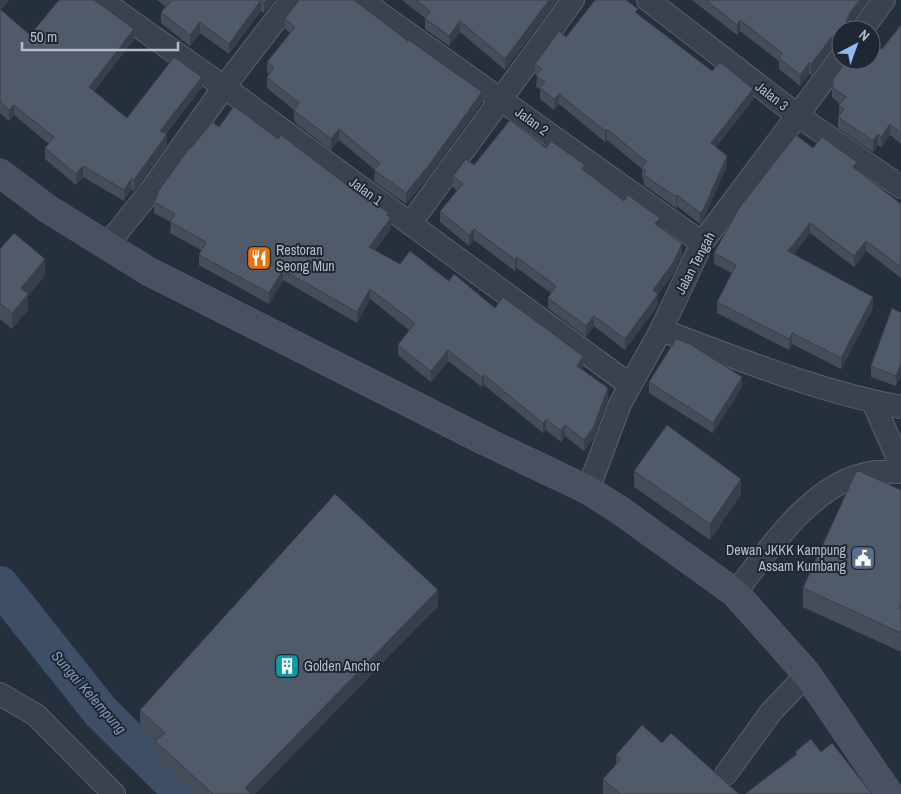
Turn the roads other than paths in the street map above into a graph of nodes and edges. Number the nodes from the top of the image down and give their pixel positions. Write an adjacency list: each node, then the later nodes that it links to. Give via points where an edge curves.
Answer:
1 (101, 0): 9 (street, Jalan 1)
2 (291, 0): 9 (street)
3 (360, 0): 10 (street, Jalan 2)
4 (574, 0): 10 (street)
5 (648, 0): 11 (street, Jalan 3)
6 (884, 0): 7 (street)
7 (869, 20)
8 (831, 70): 11 (street, Jalan Tengah)
9 (224, 87): 14 (street, Jalan 1); 16 (street, via 149,193)
10 (501, 99): 14 (street); 15 (street, Jalan 2)
11 (797, 115): 13 (street, Jalan 3); 15 (street, Jalan Tengah)
12 (0, 173): 16 (main road, via 48,209)
13 (901, 187)
14 (410, 224): 18 (street, Jalan 1)
15 (702, 243): 17 (street, Jalan Tengah)
16 (107, 245): 23 (main road, via 148,272)
17 (661, 330): 18 (street, Jalan Tengah); 19 (street)
18 (630, 385): 23 (street, Jalan Tengah)
19 (873, 402): 20 (street); 21 (street)
20 (901, 407)
21 (901, 466)
22 (901, 472): 24 (street, via 870,473 833,488 781,535)
23 (588, 490): 24 (main road)
24 (735, 594): 25 (main road)
25 (807, 674): 27 (street, via 771,712); 29 (main road)
26 (0, 694): 28 (street, via 36,715)
27 (726, 774)
28 (114, 794)
29 (889, 794)

